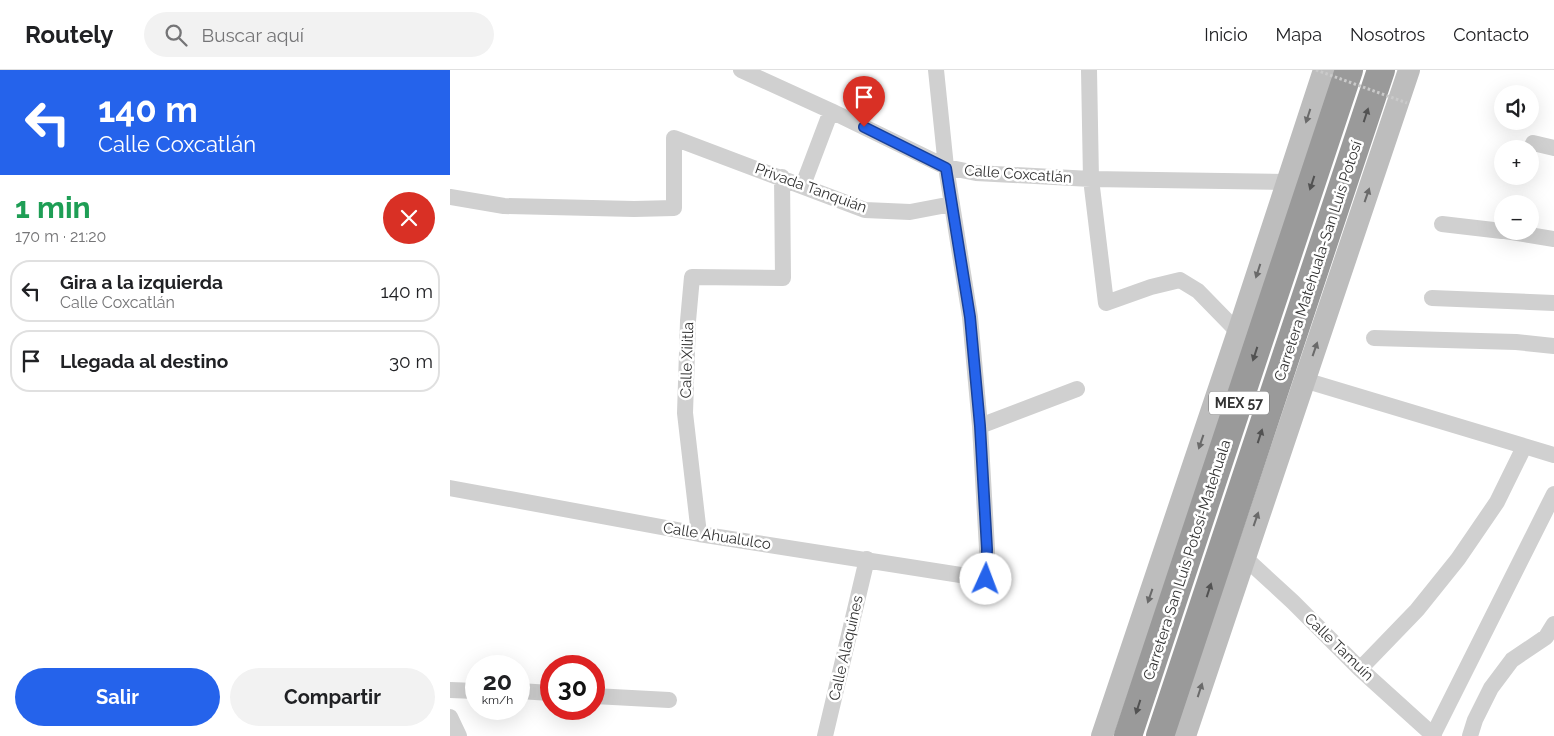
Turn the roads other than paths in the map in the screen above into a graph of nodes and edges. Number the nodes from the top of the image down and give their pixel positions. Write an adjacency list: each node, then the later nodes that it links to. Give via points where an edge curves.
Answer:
1 (742, 70): 8 (street, Calle Coxcatlán)
2 (936, 70): 11 (street)
3 (1089, 70): 13 (street)
4 (1324, 70): 14 (street, one-way to 14)
5 (1349, 70): 48 (highway, Carretera San Luis Potosí-Matehuala / MEX 57, one-way to 48)
6 (1381, 70): 49 (highway, Carretera Matehuala-San Luis Potosí / MEX 57, one-way to 6)
7 (1409, 70): 27 (street, one-way to 7)
8 (831, 111): 11 (street, Calle Coxcatlán); 15 (street)
9 (1539, 144): 10 (street)
10 (1554, 148)
11 (946, 168): 13 (street, Calle Coxcatlán); 17 (street)
12 (782, 178): 15 (street, Privada Tanquián); 16 (street, Privada Tanquián, via 674,138 674,208 504,206); 34 (street, Calle Xilitla, via 783,278 692,277 685,413)
13 (1091, 179): 14 (street, Calle Coxcatlán); 24 (street, via 1106,303 1180,280 1198,290)
14 (1287, 182): 24 (street, one-way to 24)
15 (803, 185): 17 (street, Privada Tanquián, via 865,210 910,212)
16 (450, 197)
17 (952, 204): 29 (street, via 970,317)
18 (1442, 224): 19 (street)
19 (1494, 230)
20 (1539, 237): 21 (street)
21 (1554, 239)
22 (1432, 298): 23 (street)
23 (1554, 303)
24 (1238, 332): 47 (street, one-way to 47)
25 (1374, 338): 26 (street)
26 (1554, 346)
27 (1304, 380): 30 (street); 35 (street, one-way to 27)
28 (1077, 389): 29 (street)
29 (980, 426): 36 (street, Calle Ahualulco, via 986,579)
30 (1524, 447): 31 (street); 38 (street, via 1497,502 1458,559 1418,610)
31 (1554, 455)
32 (451, 492): 34 (street, Calle Ahualulco)
33 (1554, 494): 44 (street)
34 (700, 534): 36 (street, Calle Ahualulco)
35 (1244, 557): 38 (street, Calle Tamuín); 50 (street, one-way to 35)
36 (867, 559): 46 (street, Calle Alaquines)
37 (1554, 624): 51 (street, via 1546,637 1512,660 1496,681)
38 (1360, 669): 44 (street, Calle Tamuín)
39 (450, 690): 40 (street)
40 (465, 691)
41 (605, 697): 42 (street)
42 (669, 700)
43 (450, 717): 45 (street)
44 (1434, 735)
45 (459, 736)
46 (825, 736)
47 (1102, 736)
48 (1128, 736)
49 (1160, 736)
50 (1184, 736)
51 (1470, 736)

